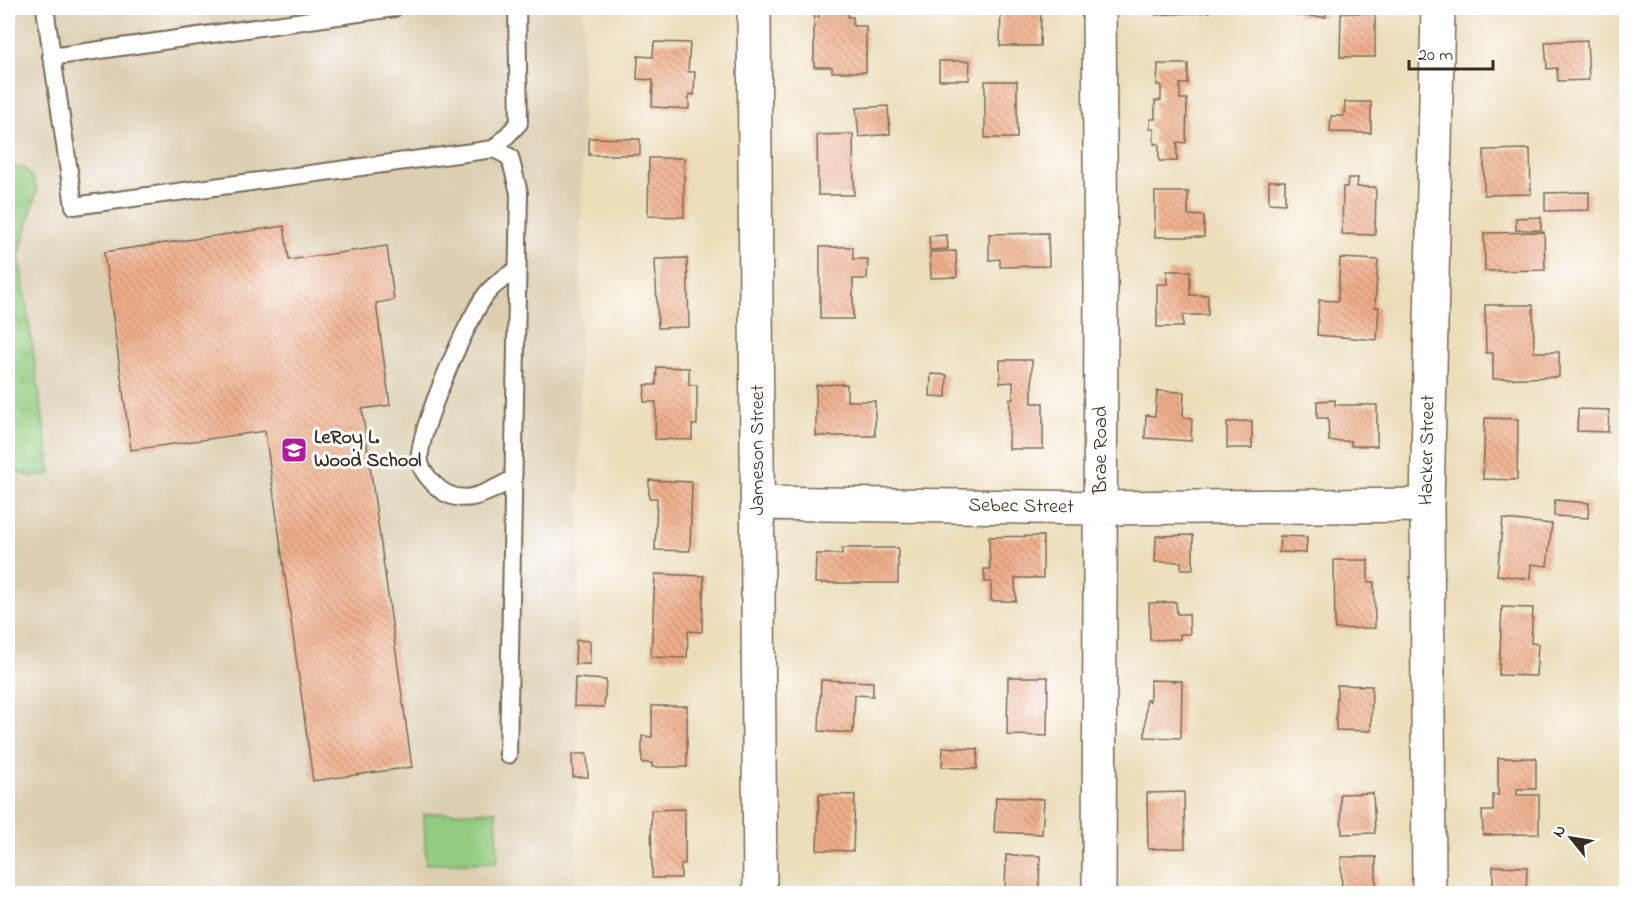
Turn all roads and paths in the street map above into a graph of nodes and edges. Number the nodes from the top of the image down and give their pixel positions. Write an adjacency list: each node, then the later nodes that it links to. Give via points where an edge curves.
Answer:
1 (34, 8): 8 (lane)
2 (45, 8): 8 (lane)
3 (394, 8): 9 (lane)
4 (517, 8): 10 (lane, via 519,123)
5 (754, 8): 13 (street, Jameson Street)
6 (1099, 8): 15 (street, Brae Road)
7 (1438, 8): 14 (street, Hacker Street)
8 (46, 26): 9 (lane)
9 (51, 57): 10 (lane, via 74,206)
10 (494, 148): 11 (lane, via 510,157 519,193)
11 (517, 269): 12 (lane); 12 (lane, via 488,291 471,318 422,436 420,462 442,493 458,499 476,498)
12 (513, 479): 16 (lane)
13 (758, 503): 15 (street, Sebec Street); 17 (street, Jameson Street)
14 (1427, 505): 15 (street, Sebec Street); 19 (street, Hacker Street)
15 (1100, 508): 18 (street, Brae Road)
16 (508, 755)
17 (760, 894)
18 (1099, 894)
19 (1429, 894)

